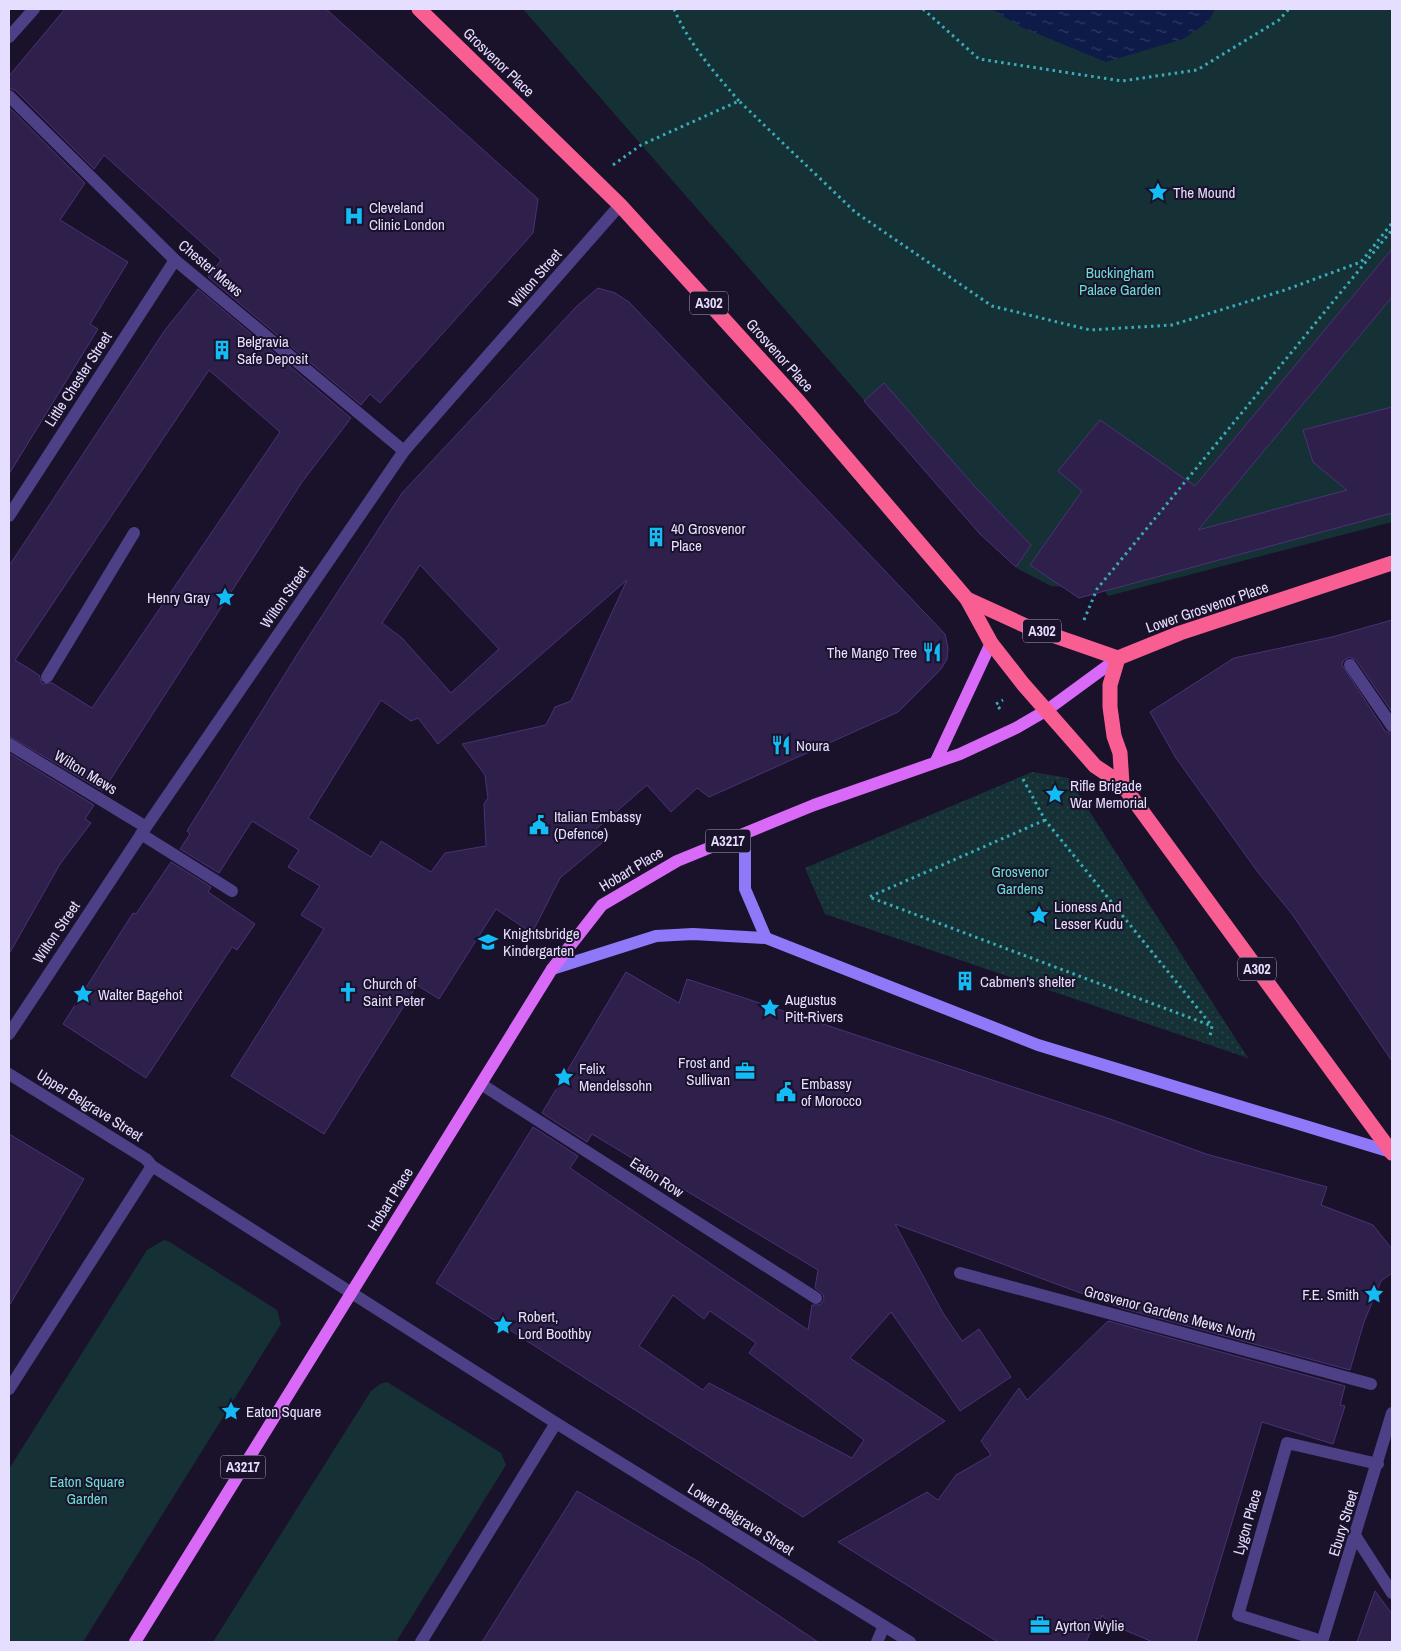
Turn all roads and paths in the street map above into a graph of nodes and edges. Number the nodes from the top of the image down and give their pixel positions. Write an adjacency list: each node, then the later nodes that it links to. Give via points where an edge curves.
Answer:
1 (34, 9): 6 (street)
2 (419, 9): 9 (highway, Grosvenor Place / A302)
3 (674, 9): 8 (path, via 708,66)
4 (923, 9): 5 (path, via 979,59 1122,82 1197,70 1279,20)
5 (1290, 9)
6 (9, 37)
7 (9, 96): 13 (street, Chester Mews)
8 (739, 101): 9 (path, via 641,145); 11 (path, via 855,212 992,306 1090,330 1172,325 1285,290 1361,262)
9 (594, 178): 10 (highway, Grosvenor Place / A302)
10 (620, 205): 14 (street, Wilton Street); 18 (highway, Grosvenor Place / A302, via 798,401)
11 (1392, 223)
12 (1392, 230): 19 (path, via 1097,589)
13 (175, 260): 14 (street, Chester Mews); 15 (street, Little Chester Street)
14 (404, 452): 33 (street, Wilton Street)
15 (9, 516)
16 (134, 533): 23 (street)
17 (1392, 563): 21 (highway, Lower Grosvenor Place, via 1180,633)
18 (968, 599): 19 (highway, Grosvenor Place / A302, via 1026,626); 20 (highway, A302)
19 (1076, 642): 21 (highway, Grosvenor Place / A302)
20 (991, 643): 25 (highway, A302); 29 (main road)
21 (1118, 658): 25 (main road, Lower Grosvenor Place / A3217); 31 (highway, via 1110,685 1110,707 1120,753)
22 (1350, 665): 27 (street)
23 (47, 677)
24 (1008, 696): 26 (path, via 996,704)
25 (1047, 710): 29 (main road, Hobart Place / A3217, via 960,754); 31 (highway, A302, via 1095,766)
26 (1004, 714)
27 (1392, 726)
28 (9, 744): 33 (street, Wilton Mews)
29 (936, 761): 34 (main road, Hobart Place / A3217)
30 (1023, 779): 32 (path)
31 (1122, 784): 43 (highway, A302)
32 (1045, 820): 38 (path); 38 (path, via 870,897)
33 (144, 831): 35 (street, Wilton Mews); 39 (street, Wilton Street)
34 (745, 834): 36 (main road, via 746,889); 37 (main road, Hobart Place / A3217, via 677,861 602,905)
35 (232, 891)
36 (766, 938): 37 (main road, via 693,934 656,936); 43 (main road, via 1038,1045)
37 (552, 970): 42 (main road, Hobart Place / A3217)
38 (1212, 1026): 40 (path)
39 (9, 1034)
40 (1210, 1036)
41 (9, 1074): 44 (street, Upper Belgrave Street, via 146,1159)
42 (481, 1084): 46 (main road, Hobart Place / A3217); 47 (street, Eaton Row)
43 (1392, 1153)
44 (152, 1166): 46 (street); 49 (street)
45 (960, 1273): 48 (street, Grosvenor Gardens Mews North)
46 (352, 1292): 51 (street); 56 (main road, A3217)
47 (816, 1298)
48 (1371, 1384)
49 (9, 1389)
50 (1392, 1413): 52 (street, Ebury Street)
51 (556, 1423): 55 (street, Lower Belgrave Street); 57 (street)
52 (1378, 1464): 53 (street, Ebury Street); 60 (street, Lygon Place, via 1286,1443 1238,1615)
53 (1356, 1537): 54 (street); 60 (street, Ebury Street)
54 (1392, 1593)
55 (884, 1626): 58 (street); 59 (street, Lower Belgrave Street)
56 (135, 1642)
57 (421, 1642)
58 (877, 1642)
59 (910, 1642)
60 (1322, 1642)

